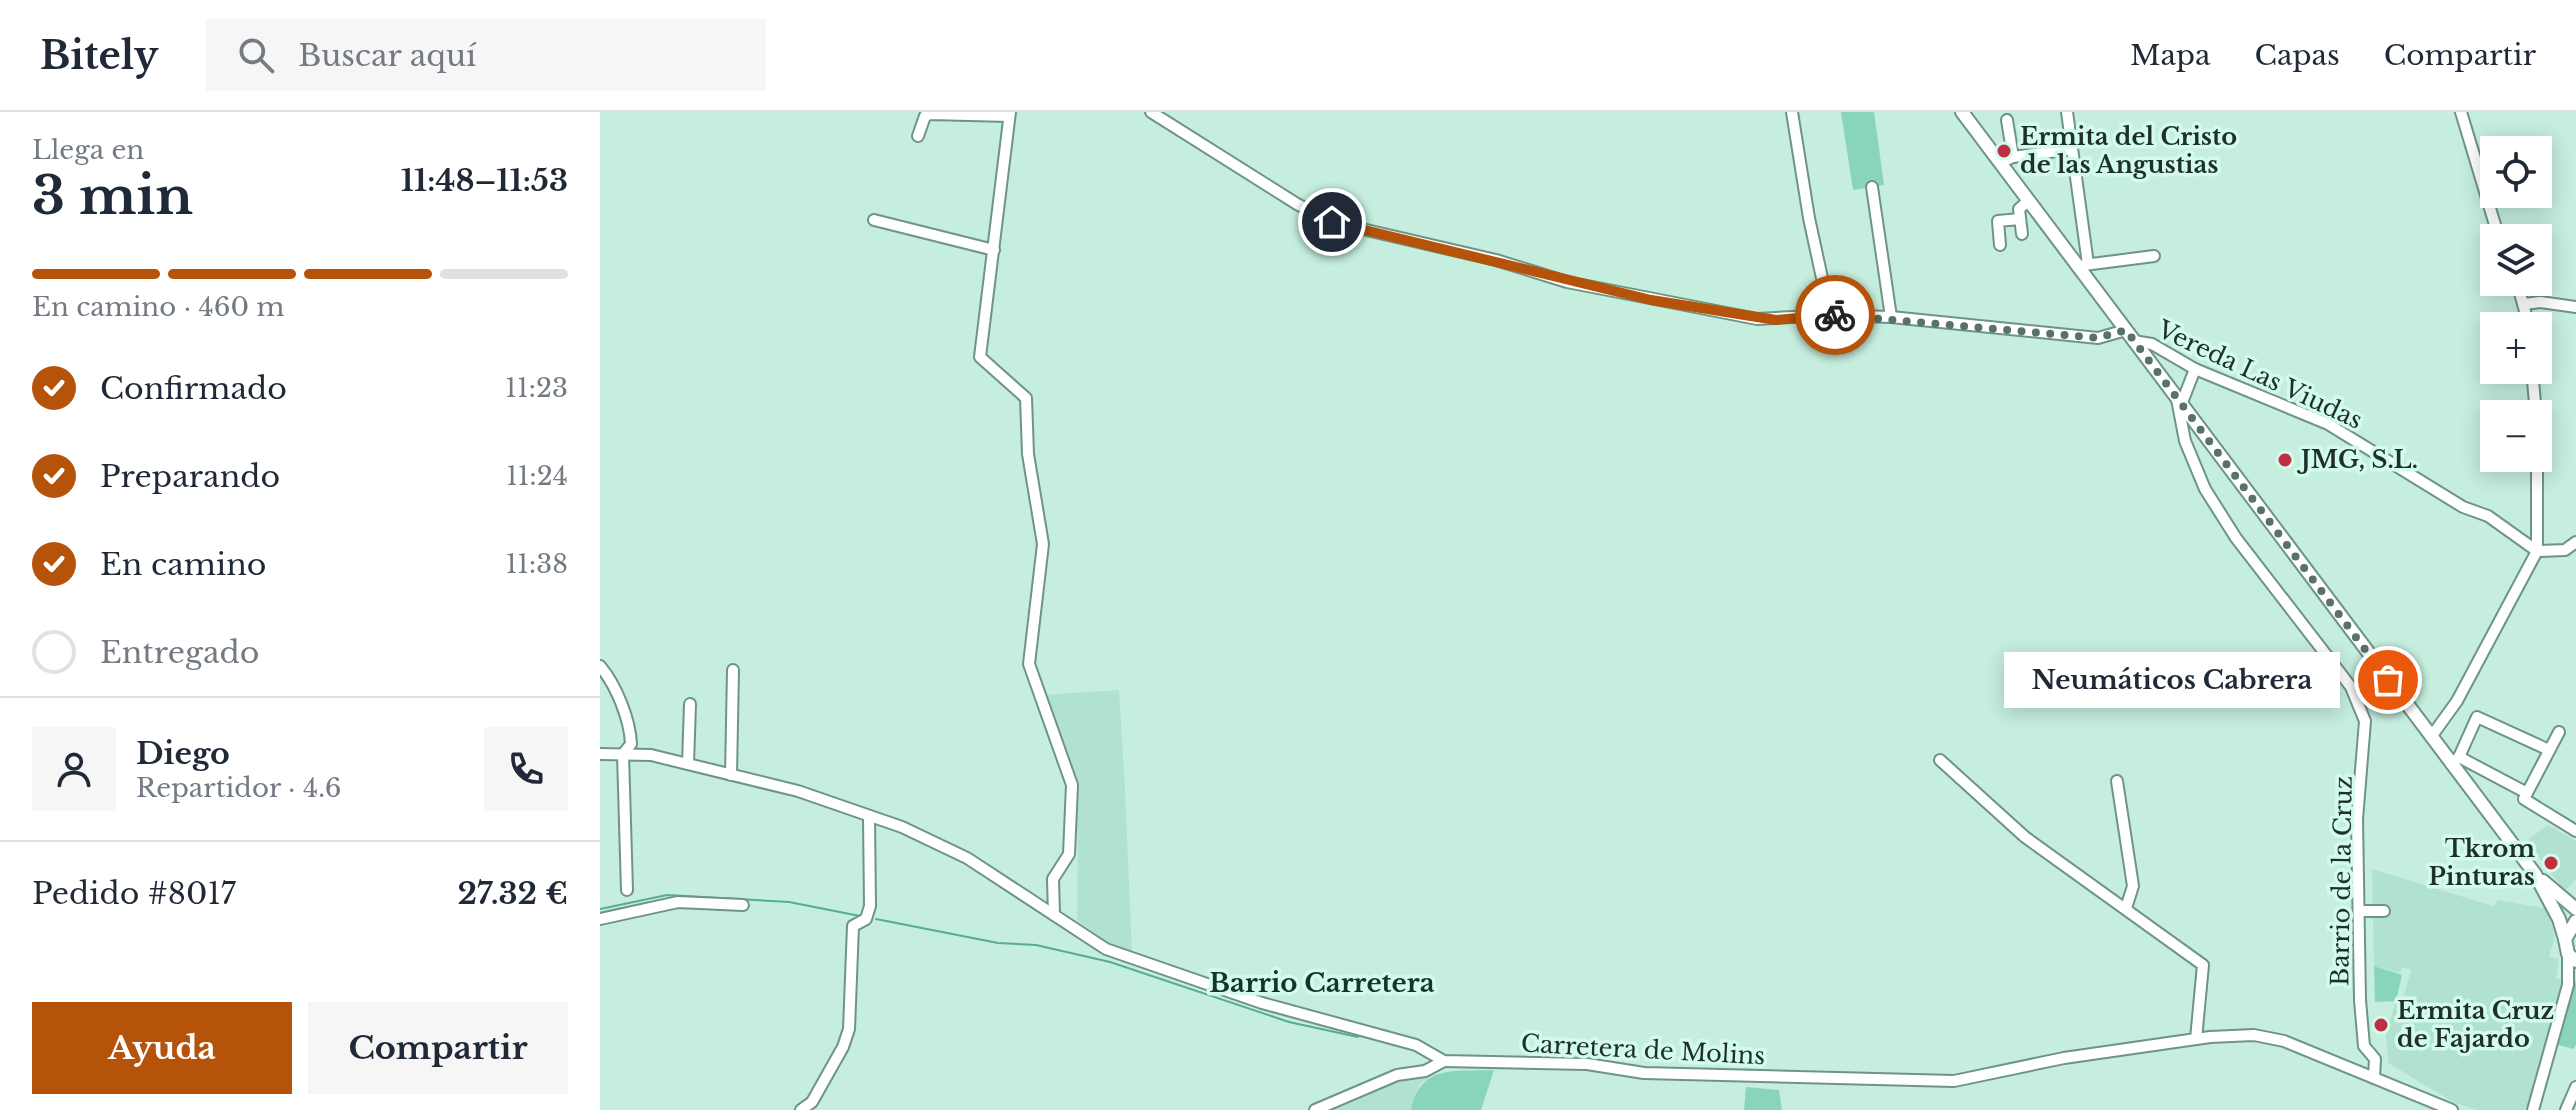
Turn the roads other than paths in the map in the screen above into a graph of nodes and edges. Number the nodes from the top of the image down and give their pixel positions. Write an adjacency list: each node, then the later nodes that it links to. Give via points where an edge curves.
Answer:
1 (1151, 112): 26 (street, via 1332,222 1651,300 1776,320)
2 (1792, 112): 26 (street)
3 (1962, 112): 11 (main road)
4 (2067, 112): 9 (street)
5 (2461, 112): 16 (street)
6 (1009, 114): 8 (street, via 930,114); 19 (street)
7 (2007, 120): 10 (street)
8 (918, 136)
9 (2072, 149): 10 (street); 21 (street)
10 (2013, 157): 11 (street)
11 (2000, 163): 13 (main road)
12 (1872, 187): 27 (street)
13 (2028, 201): 14 (street, via 2019,209); 21 (main road)
14 (2020, 219): 17 (street); 18 (street, via 1998,221)
15 (874, 220): 19 (street)
16 (2495, 224)
17 (2022, 234)
18 (2000, 245)
19 (994, 250): 57 (street, via 980,357 1026,398 1028,454 1043,544 1029,664 1072,785 1069,854 1053,879)
20 (2154, 256): 21 (street)
21 (2083, 265): 28 (main road)
22 (2522, 296): 23 (street)
23 (2525, 304): 24 (street); 25 (street)
24 (2576, 307)
25 (2526, 312)
26 (1830, 315): 27 (street)
27 (1891, 317): 28 (street, via 2098,338)
28 (2130, 336): 29 (street, Vereda Las Viudas); 30 (main road)
29 (2195, 369): 30 (street); 33 (street, Vereda Las Viudas, via 2328,424 2463,507 2488,516)
30 (2179, 402): 38 (main road); 55 (street, Barrio de la Cruz, via 2185,441 2205,489 2360,703 2365,731 2357,819)
31 (2537, 472): 33 (street)
32 (2576, 542): 33 (street, via 2565,550)
33 (2537, 551): 38 (street, via 2457,701)
34 (600, 666): 41 (street, via 612,680 631,732 631,744)
35 (733, 670): 45 (street)
36 (690, 704): 44 (street)
37 (2559, 732): 39 (street)
38 (2431, 737): 43 (main road)
39 (2549, 750): 43 (street, via 2477,717); 47 (street)
40 (600, 754): 41 (street, Carretera de Molins)
41 (623, 754): 44 (street, Carretera de Molins); 51 (street)
42 (1940, 760): 53 (street, via 2025,837)
43 (2455, 760): 47 (street); 50 (main road)
44 (688, 764): 45 (street, Carretera de Molins)
45 (731, 775): 48 (street, Carretera de Molins)
46 (2117, 781): 53 (street, via 2133,886)
47 (2527, 793): 49 (street, via 2524,799)
48 (869, 816): 57 (street, Carretera de Molins, via 967,858); 68 (street, via 870,906 866,919 853,926 849,1029 812,1102)
49 (2576, 831)
50 (2535, 874): 54 (main road); 60 (main road)
51 (627, 890)
52 (743, 905): 58 (street, via 678,902)
53 (2126, 908): 64 (street, via 2203,965)
54 (2576, 909)
55 (2359, 911): 56 (street); 66 (street, Barrio de la Cruz, via 2364,1046 2375,1059)
56 (2384, 911)
57 (1054, 915): 65 (street, Carretera de Molins, via 1106,949 1273,1006 1416,1045)
58 (600, 919)
59 (2576, 921): 60 (main road)
60 (2565, 939): 61 (main road)
61 (2572, 957): 63 (street)
62 (2576, 975): 63 (street)
63 (2568, 985): 71 (street)
64 (2196, 1039): 65 (street, Carretera de Molins, via 1954,1081 1672,1075 1587,1064); 66 (street, Carretera de Molins, via 2254,1035 2284,1041)
65 (1444, 1061): 69 (street)
66 (2374, 1078): 70 (street, Carretera de Molins)
67 (2576, 1087): 72 (street)
68 (801, 1110)
69 (1315, 1110)
70 (2452, 1110)
71 (2533, 1110)
72 (2566, 1110)

